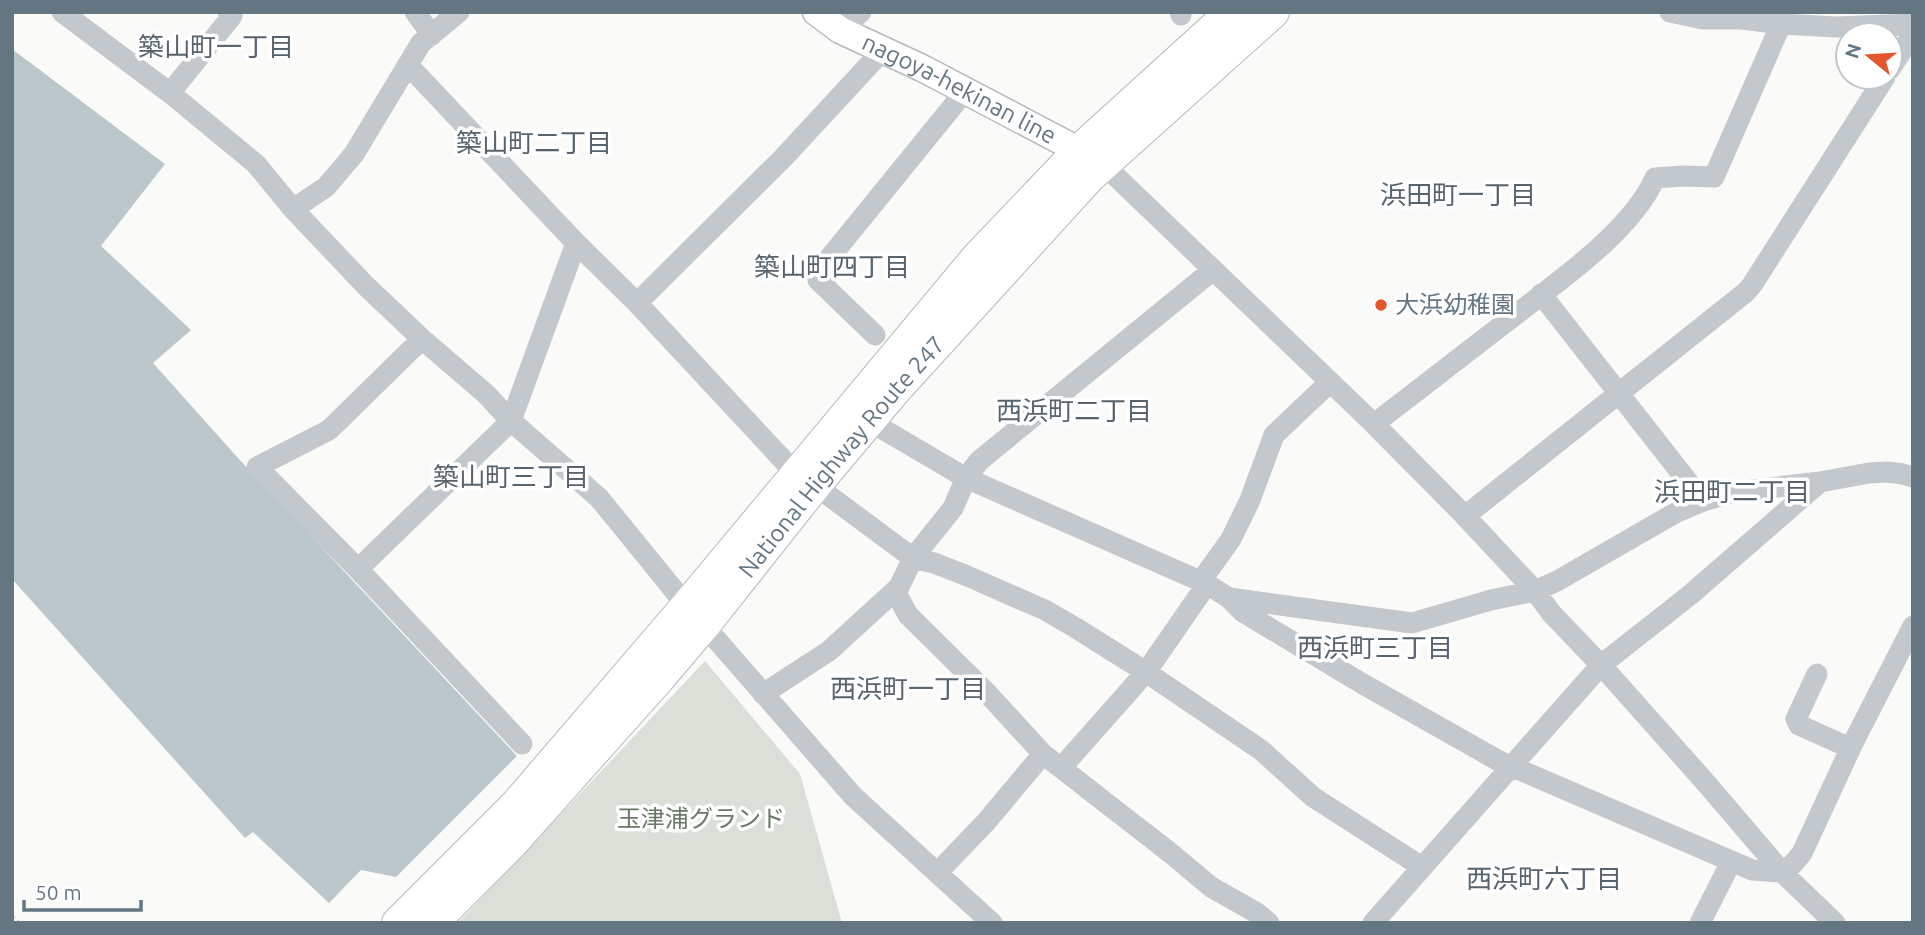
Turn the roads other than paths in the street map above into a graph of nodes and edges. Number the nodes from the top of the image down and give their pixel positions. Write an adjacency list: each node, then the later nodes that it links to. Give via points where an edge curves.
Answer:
1 (62, 12): 18 (street)
2 (228, 12): 18 (street, via 232,16)
3 (415, 12): 13 (street)
4 (459, 12): 13 (street)
5 (816, 12): 12 (main road, nagoya-hekinan line)
6 (861, 12): 12 (street)
7 (1232, 12): 19 (highway, National Highway Route 247)
8 (1273, 12): 19 (highway, National Highway Route 247)
9 (1670, 12): 10 (street)
10 (1781, 24): 11 (street); 23 (street, via 1714,177 1655,178 1623,225)
11 (1913, 24)
12 (840, 30): 14 (main road, nagoya-hekinan line)
13 (432, 35): 15 (street, via 421,43)
14 (883, 50): 16 (main road, nagoya-hekinan line); 24 (street)
15 (408, 65): 20 (street, via 354,154 326,187); 21 (street)
16 (966, 90): 19 (main road, nagoya-hekinan line); 25 (street, via 818,272 818,280)
17 (1876, 91): 28 (street, via 1752,285)
18 (170, 93): 20 (street, via 256,164)
19 (1092, 157): 22 (street); 30 (highway, National Highway Route 247, via 1090,177); 33 (highway, National Highway Route 247, via 977,258)
20 (293, 209): 26 (street)
21 (576, 243): 24 (street); 29 (street)
22 (1213, 270): 27 (street); 34 (street, via 979,461)
23 (1541, 294): 28 (street); 31 (street)
24 (637, 303): 33 (street, via 785,462)
25 (875, 335)
26 (422, 339): 29 (street); 39 (street, via 329,430 257,467)
27 (1330, 382): 31 (street); 40 (street, via 1274,435 1250,500)
28 (1618, 394): 36 (street); 37 (street)
29 (511, 421): 39 (street); 44 (street, via 599,498)
30 (869, 421): 33 (highway, National Highway Route 247); 34 (street)
31 (1374, 424): 37 (street)
32 (1913, 477): 35 (street, via 1869,473)
33 (806, 478): 38 (street); 44 (highway, National Highway Route 247)
34 (967, 478): 38 (street, via 953,508); 40 (street)
35 (1820, 482): 36 (street, via 1735,492); 46 (street)
36 (1703, 501): 42 (street)
37 (1465, 516): 42 (street)
38 (913, 558): 41 (street); 47 (street, via 1045,610)
39 (358, 569): 50 (street)
40 (1204, 583): 43 (street); 47 (street)
41 (895, 591): 49 (street, via 829,651); 52 (street, via 908,615)
42 (1535, 592): 43 (street, via 1412,623); 46 (street)
43 (1229, 598): 53 (street, via 1242,612)
44 (696, 615): 49 (street); 59 (highway, National Highway Route 247); 60 (highway, National Highway Route 247, via 510,845)
45 (1913, 626): 51 (street)
46 (1601, 666): 53 (street); 57 (street)
47 (1146, 671): 54 (street); 56 (street, via 1261,750 1313,797)
48 (1817, 674): 51 (street, via 1797,719 1799,725)
49 (764, 694): 58 (street, via 853,796)
50 (522, 744)
51 (1850, 748): 57 (street, via 1802,853)
52 (1043, 754): 54 (street); 58 (street)
53 (1513, 767): 55 (street); 56 (street)
54 (1061, 768): 62 (street, via 1211,887)
55 (1731, 862): 57 (street, via 1752,870); 64 (street)
56 (1422, 867): 63 (street)
57 (1782, 872): 65 (street)
58 (937, 873): 61 (street)
59 (398, 923)
60 (432, 923)
61 (992, 923)
62 (1269, 923)
63 (1373, 923)
64 (1700, 923)
65 (1835, 923)

